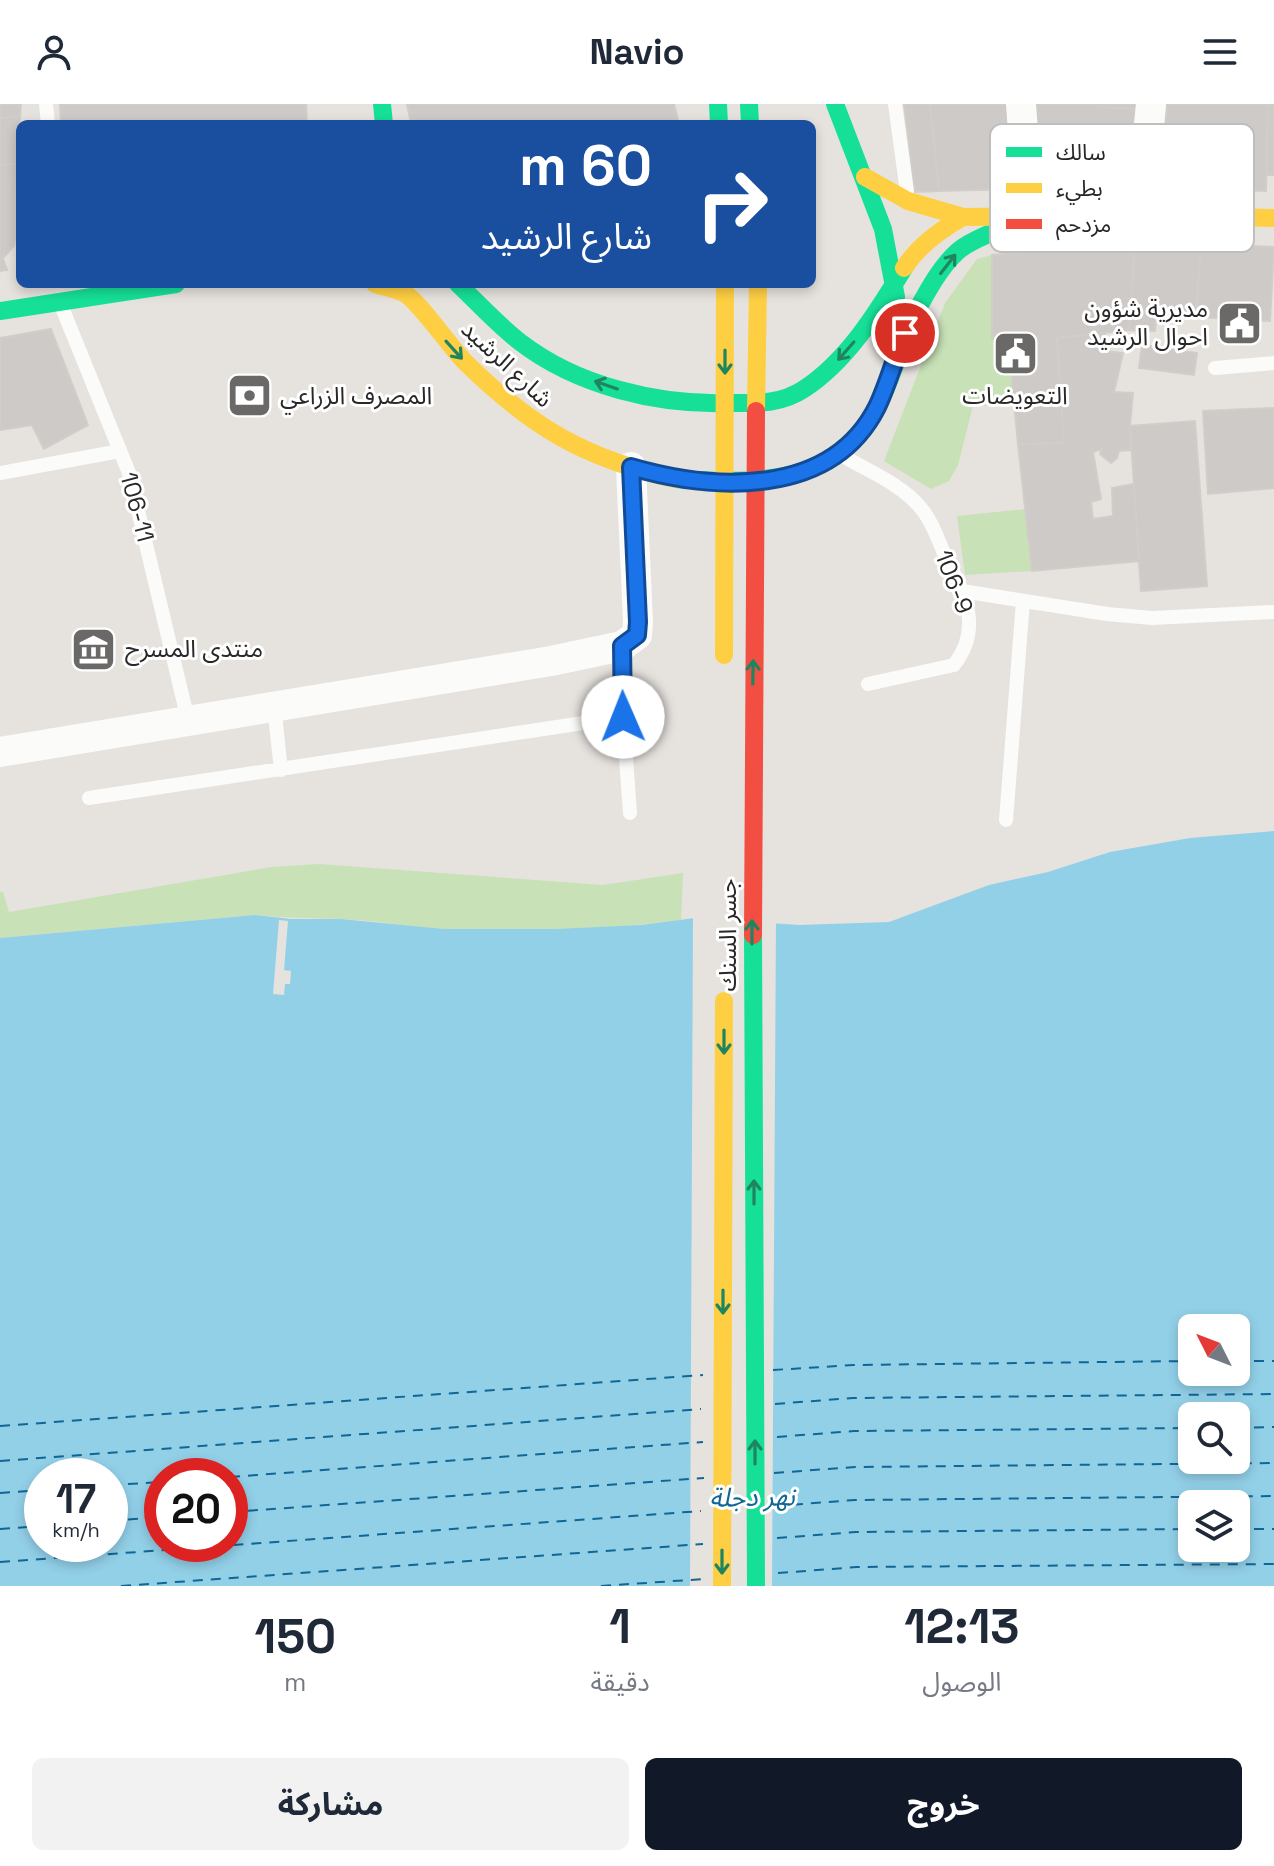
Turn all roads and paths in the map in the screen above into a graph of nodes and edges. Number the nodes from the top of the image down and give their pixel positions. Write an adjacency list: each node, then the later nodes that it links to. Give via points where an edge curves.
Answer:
1 (835, 104): 7 (main road)
2 (895, 104): 8 (lane)
3 (1021, 104): 5 (street)
4 (1151, 104): 6 (street)
5 (1022, 124)
6 (1149, 124)
7 (865, 177): 8 (main road); 14 (main road, via 883,229)
8 (908, 201): 9 (main road)
9 (963, 217): 10 (main road, شارع الرشيد); 14 (main road, شارع الرشيد, via 927,241)
10 (990, 217)
11 (1254, 218): 12 (main road, شارع الرشيد)
12 (1274, 218)
13 (990, 233): 22 (main road, شارع الرشيد, one-way to 13, via 958,251)
14 (894, 286): 20 (main road, شارع الرشيد, one-way to 20, via 842,356 804,389 778,402 690,404 608,387 560,366); 22 (main road)
15 (124, 288): 19 (main road)
16 (725, 288): 33 (main road, one-way to 33)
17 (758, 288): 45 (main road, جسر السنك, one-way to 17, via 752,778)
18 (403, 289): 20 (main road, شارع الرشيد)
19 (59, 293): 21 (main road); 25 (lane, 106-11)
20 (443, 297): 27 (main road, شارع الرشيد, one-way to 27, via 463,360 502,397 542,428 592,455)
21 (0, 311)
22 (905, 333): 26 (main road, شارع الرشيد, via 877,408)
23 (1274, 363): 24 (lane)
24 (1215, 368)
25 (120, 451): 28 (lane); 37 (lane, 106-11)
26 (839, 454): 27 (main road, شارع الرشيد, via 799,474 747,483 674,479); 29 (lane, 106-9, via 899,488 921,507)
27 (631, 467): 32 (street, via 638,622 637,635)
28 (0, 473)
29 (962, 591): 30 (lane); 34 (lane, 106-9, via 970,617 967,648 954,665)
30 (1023, 601): 31 (lane, via 1152,618); 42 (lane)
31 (1274, 612)
32 (622, 646): 35 (street); 36 (lane)
33 (724, 666)
34 (868, 684)
35 (274, 706): 37 (street); 39 (lane)
36 (623, 717): 39 (lane); 41 (lane)
37 (188, 720): 38 (street)
38 (0, 752)
39 (281, 770): 40 (lane)
40 (89, 798)
41 (630, 813)
42 (1006, 820)
43 (724, 981): 44 (main road, جسر السنك, one-way to 44)
44 (722, 1586)
45 (756, 1586)

